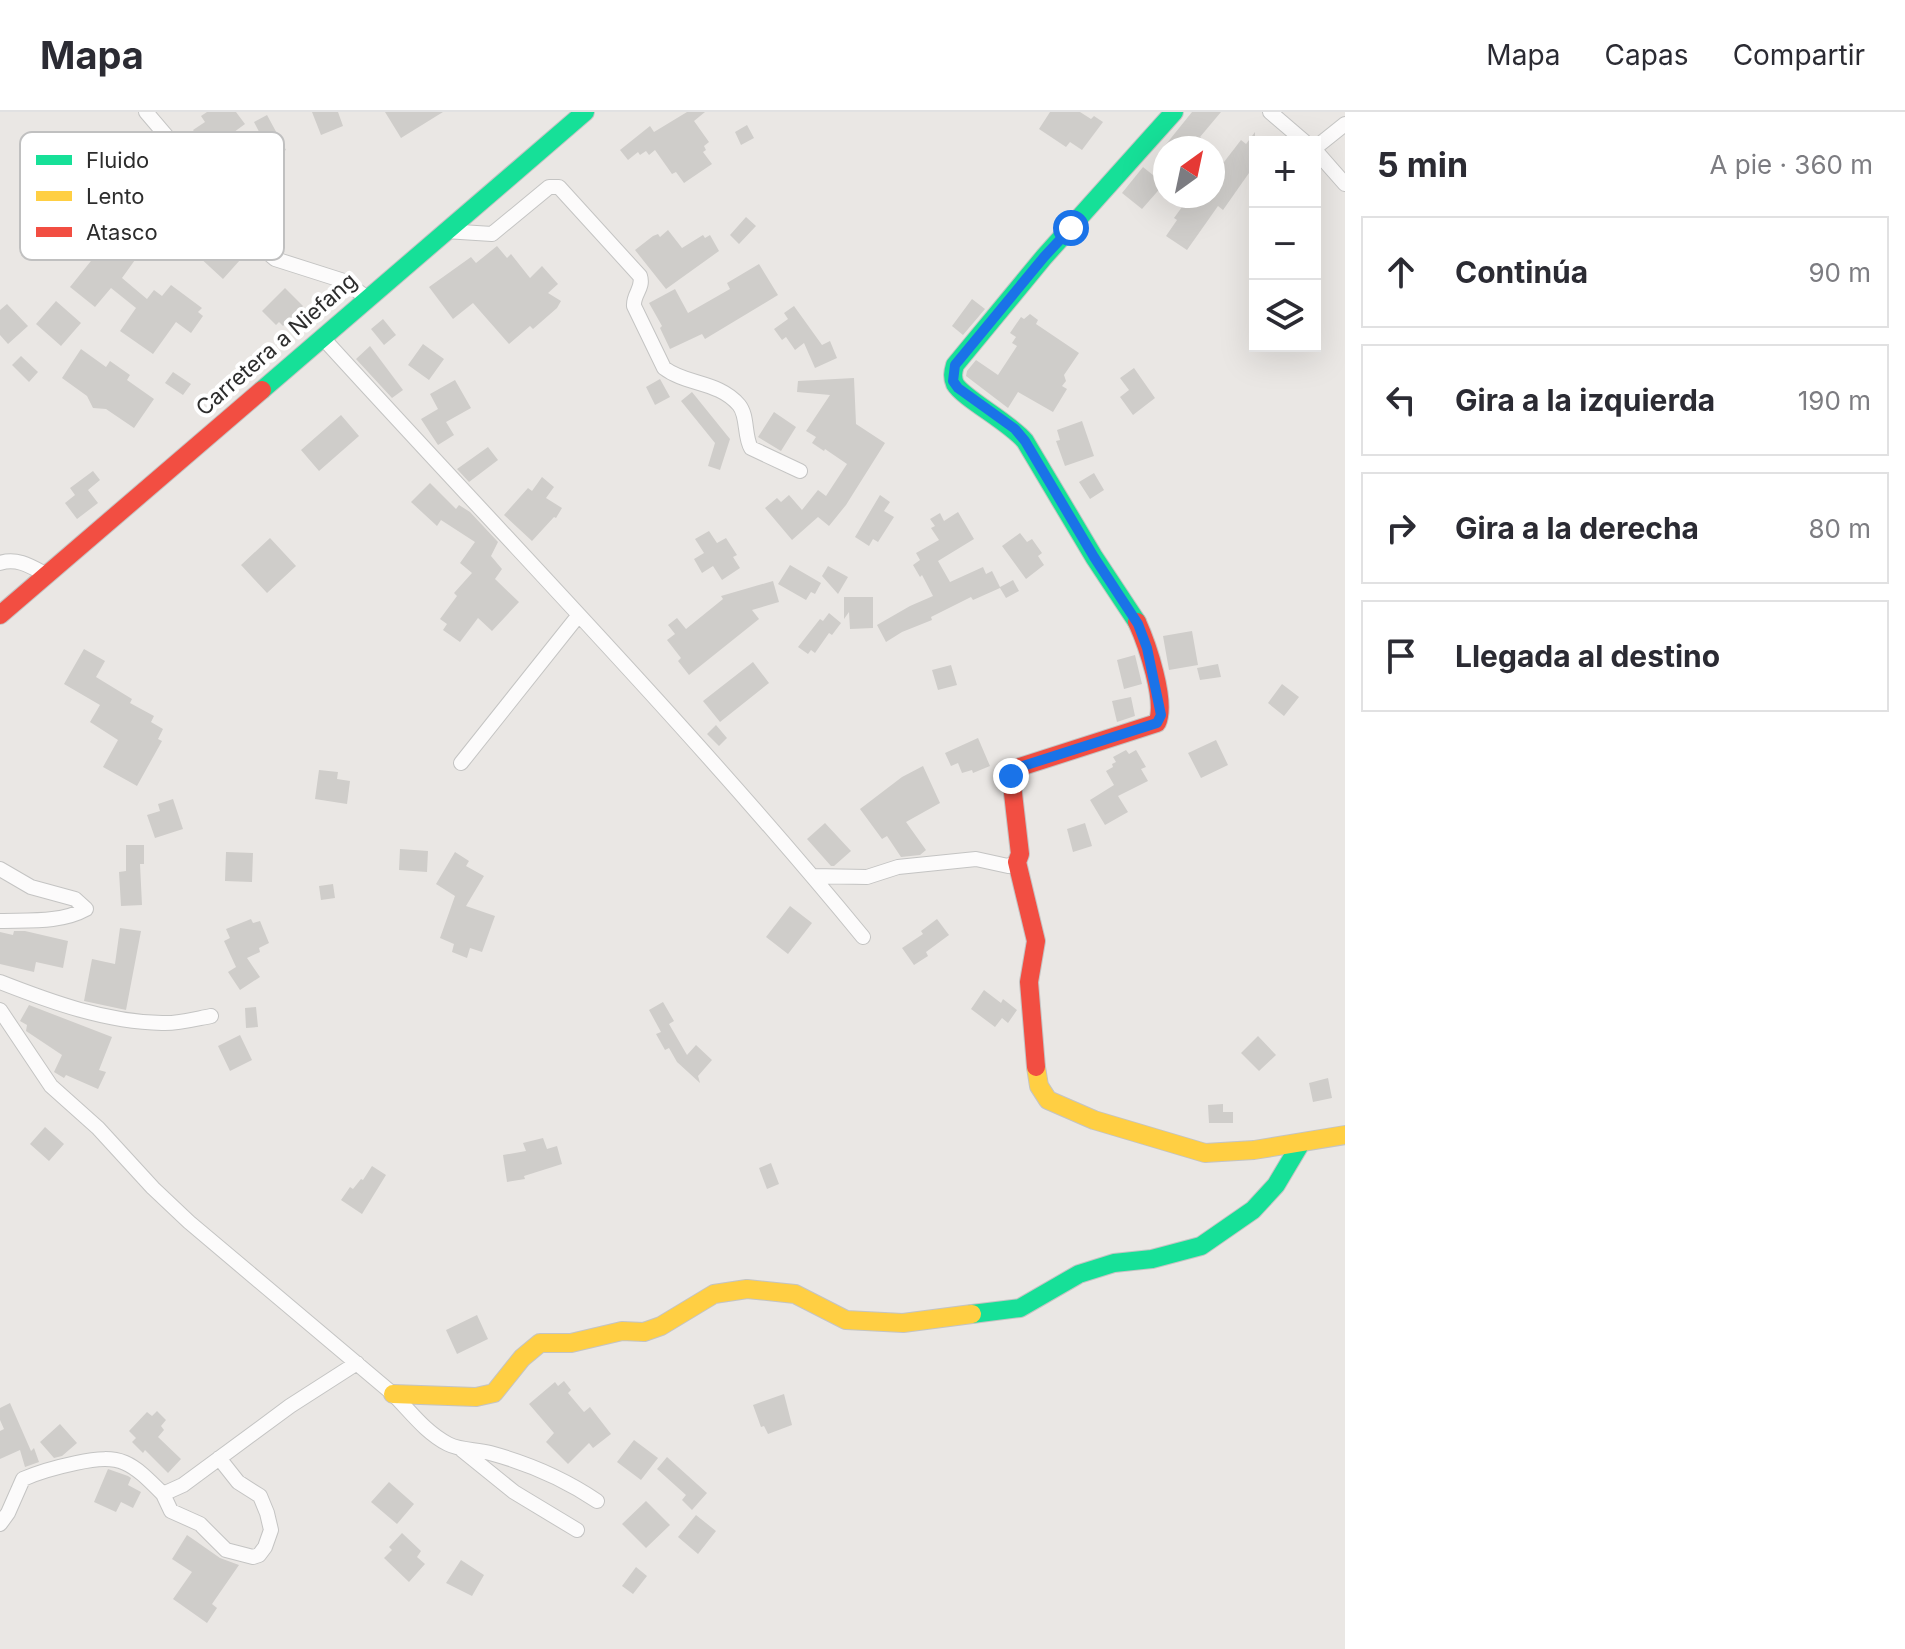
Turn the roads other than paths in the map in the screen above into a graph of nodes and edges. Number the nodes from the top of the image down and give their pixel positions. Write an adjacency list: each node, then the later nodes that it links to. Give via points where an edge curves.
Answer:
1 (146, 112): 6 (street)
2 (585, 112): 11 (street, Carretera a Niefang)
3 (1174, 112): 21 (street, via 1036,266 952,373 958,388 1025,441 1138,624 1161,707 1157,723 1013,772)
4 (1270, 112): 7 (street)
5 (1345, 124): 8 (street)
6 (163, 132)
7 (1298, 136)
8 (1321, 144)
9 (1321, 156): 10 (street)
10 (1345, 184)
11 (445, 231): 13 (street, Carretera a Niefang); 15 (street, via 492,234 549,187 559,187 640,276 634,306 664,368 720,390 741,406 751,448)
12 (278, 260): 13 (street, via 344,281)
13 (367, 298): 14 (street, Carretera a Niefang)
14 (322, 337): 17 (street, Carretera a Niefang); 19 (street)
15 (800, 471)
16 (0, 563): 17 (street, via 19,561)
17 (47, 575): 18 (street, Carretera a Niefang)
18 (0, 615)
19 (578, 616): 20 (street); 23 (street)
20 (461, 763)
21 (1017, 862): 23 (street, via 1008,866 976,859 898,867 867,877); 30 (street, via 1036,941 1030,1005 1039,1086 1048,1100 1108,1125 1205,1153)
22 (0, 869): 24 (street, via 31,887 75,899 86,909 55,918)
23 (812, 876): 25 (street)
24 (0, 921)
25 (863, 937)
26 (0, 982): 28 (street, via 110,1018 164,1024)
27 (0, 1010): 31 (street, via 51,1086 153,1188)
28 (211, 1016)
29 (1345, 1135): 30 (street)
30 (1301, 1143): 32 (street, via 1276,1185 1253,1210 1201,1246 1079,1274 1020,1308 903,1323 846,1320 795,1294 747,1289 714,1294 644,1332 540,1343 494,1393)
31 (357, 1363): 32 (street); 34 (street)
32 (393, 1394): 33 (street, via 422,1426)
33 (460, 1449): 36 (street, via 488,1452 577,1487); 38 (street, via 514,1492)
34 (219, 1458): 35 (street, via 197,1477); 35 (street, via 238,1482 260,1496 271,1530 259,1555 226,1550 200,1524 171,1511)
35 (163, 1494): 37 (street, via 127,1464 96,1457 23,1479)
36 (597, 1501)
37 (0, 1524)
38 (577, 1530)

